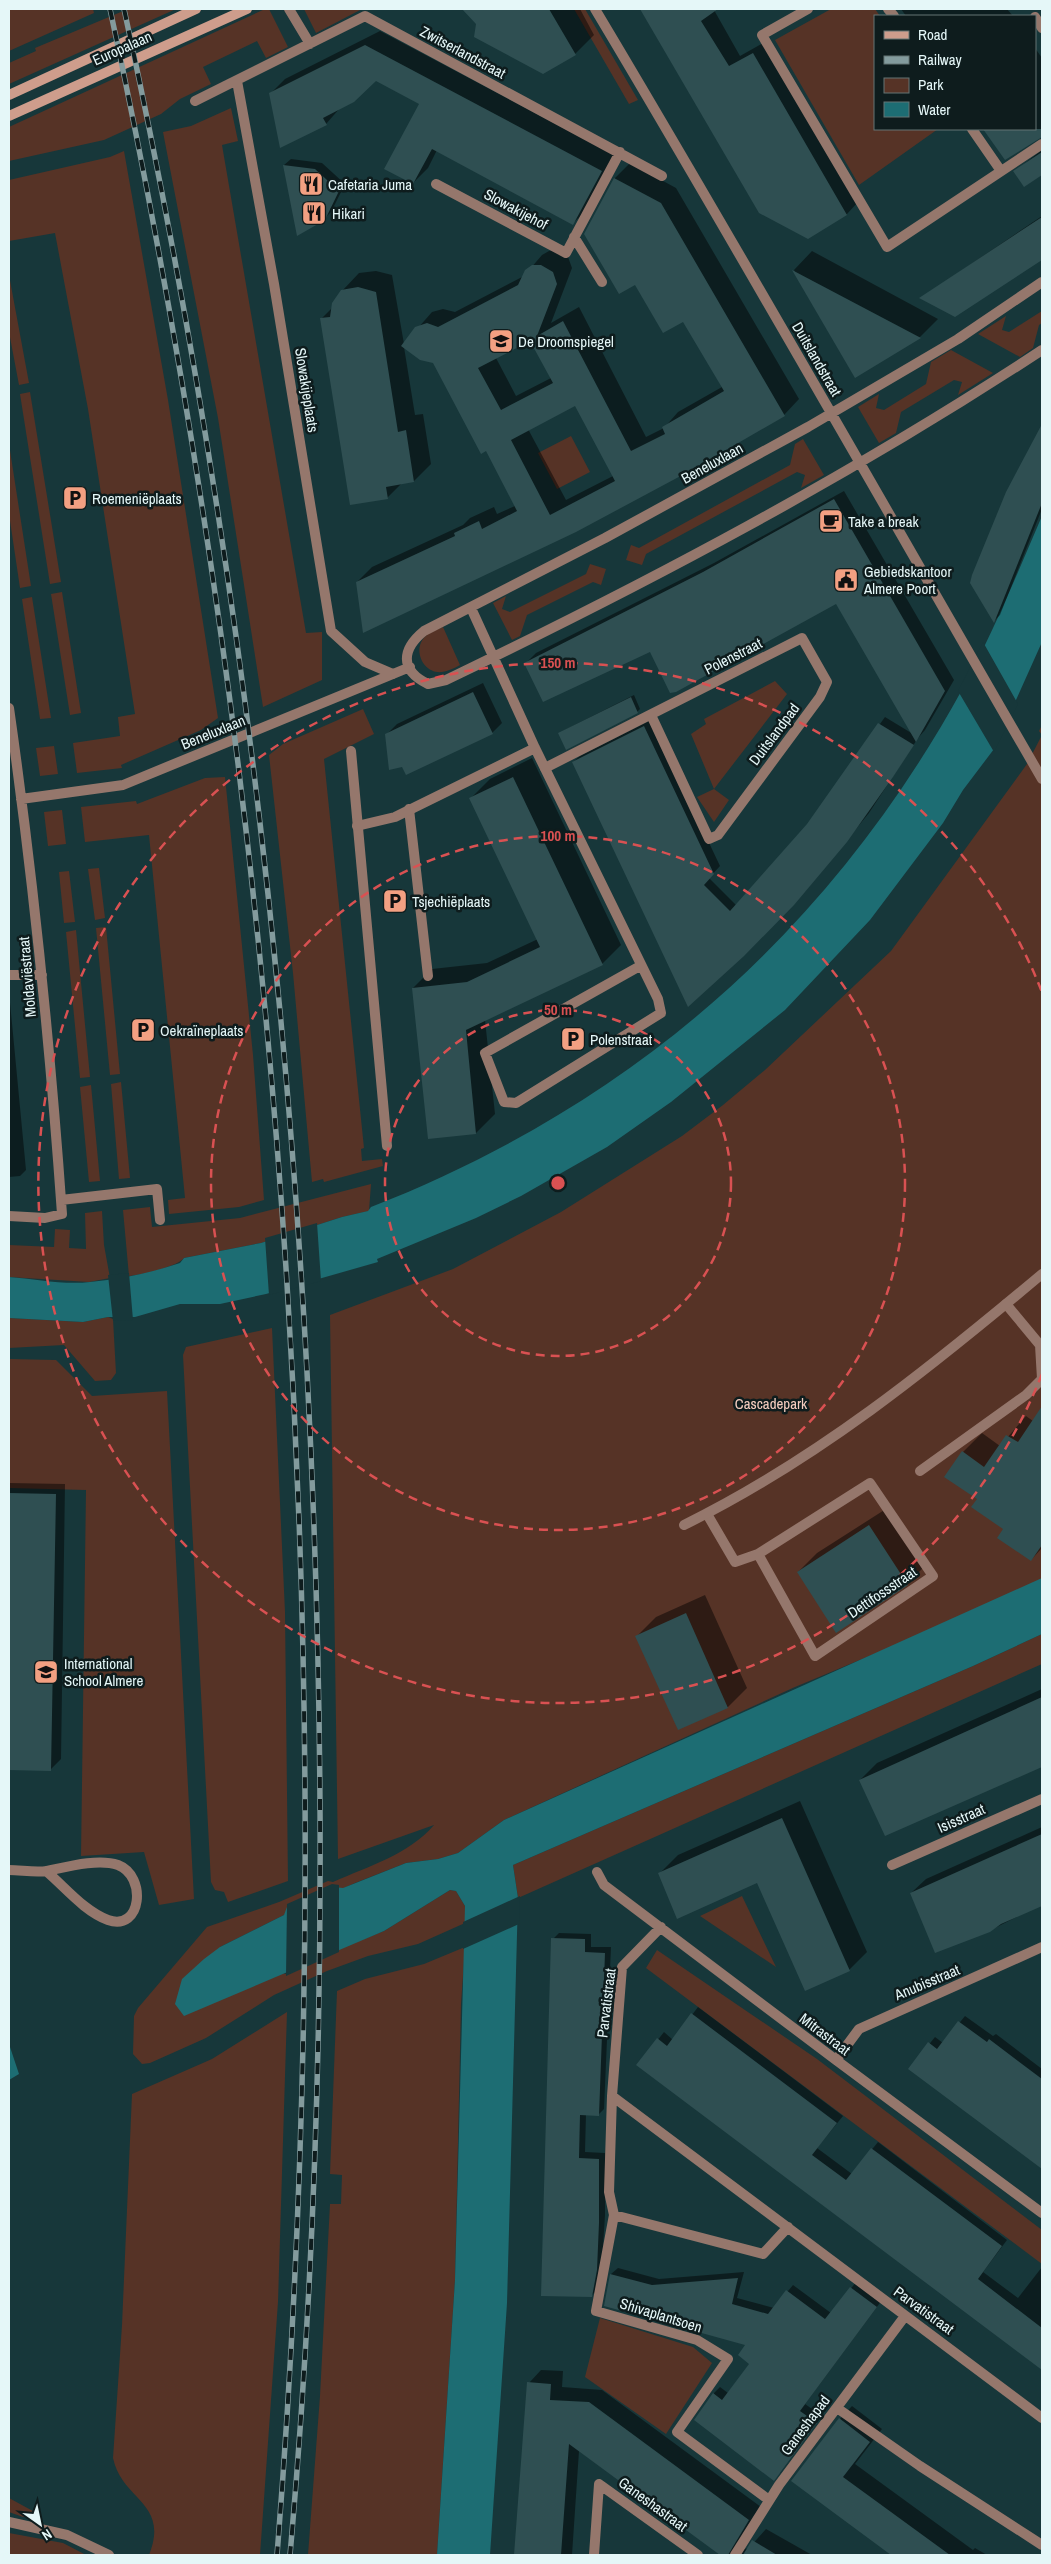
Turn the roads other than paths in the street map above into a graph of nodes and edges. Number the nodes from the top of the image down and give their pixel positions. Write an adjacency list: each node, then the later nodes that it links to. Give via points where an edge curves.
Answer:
1 (196, 9): 8 (street, Europalaan)
2 (247, 9): 10 (street, Europalaan)
3 (289, 9): 6 (street)
4 (595, 9): 21 (street, Duitslandstraat)
5 (808, 9): 14 (street, via 762,36 887,247)
6 (310, 44): 7 (street, Zwitserlandstraat); 13 (street, Zwitserlandstraat, via 364,16)
7 (237, 80): 9 (street, Zwitserlandstraat); 27 (street, Slowakijeplaats, via 332,631 365,662)
8 (9, 95)
9 (195, 101)
10 (9, 116)
11 (973, 130): 14 (street)
12 (1042, 144): 14 (street)
13 (620, 152): 15 (street, Zwitserlandstraat); 17 (street, Slowakijehof)
14 (1001, 171)
15 (662, 176)
16 (436, 184): 17 (street, Slowakijehof, via 566,253)
17 (574, 237): 18 (street)
18 (602, 282)
19 (1042, 282): 21 (street, Beneluxlaan, via 958,339)
20 (1042, 350): 22 (street)
21 (831, 414): 22 (street, Duitslandstraat); 23 (street, Beneluxlaan)
22 (859, 464): 25 (street, via 622,594); 34 (street, Duitslandstraat)
23 (471, 608): 25 (street); 26 (street, Beneluxlaan, via 424,631 410,643 407,659)
24 (802, 638): 29 (street, Polenstraat); 29 (street, Duitslandpad, via 826,682 820,697 718,835 709,839)
25 (494, 657): 26 (street, via 446,680 428,684); 30 (street)
26 (410, 667): 27 (street, Beneluxlaan)
27 (393, 674): 35 (street, Beneluxlaan, via 123,785)
28 (9, 708): 32 (street, Moldaviëstraat)
29 (651, 715): 33 (street, Polenstraat)
30 (535, 748): 33 (street); 36 (street)
31 (351, 751): 37 (street)
32 (12, 755): 35 (street, Moldaviëstraat)
33 (545, 768): 38 (street)
34 (1042, 778)
35 (21, 799): 40 (street, Moldaviëstraat)
36 (409, 810): 37 (street, via 395,817); 41 (street)
37 (357, 826): 42 (street)
38 (640, 966): 38 (street, via 658,999 661,1013 516,1103 504,1102 485,1053)
39 (9, 975): 40 (street)
40 (42, 975): 43 (street, Moldaviëstraat)
41 (428, 976)
42 (387, 1146)
43 (61, 1200): 44 (street, Moldaviëstraat, via 62,1214 45,1218); 45 (street, via 158,1189)
44 (9, 1216)
45 (160, 1220)
46 (1042, 1274): 47 (street)
47 (1006, 1304): 48 (street); 50 (street, via 849,1427)
48 (1041, 1345): 49 (street, via 1042,1380)
49 (920, 1472)
50 (707, 1514): 51 (street); 52 (street, Dettifossstraat, via 736,1562)
51 (684, 1525)
52 (758, 1554): 52 (street, Dettifossstraat, via 815,1656 933,1576 870,1483)
53 (1042, 1799): 54 (street, Isisstraat)
54 (892, 1865)
55 (9, 1870): 56 (street)
56 (46, 1871): 56 (street, via 90,1910 104,1918 117,1922 134,1911 138,1897 136,1886 126,1870 118,1865 66,1865)
57 (597, 1872): 58 (street, Mitrastraat, via 604,1884)
58 (661, 1927): 60 (street, Mitrastraat); 61 (street, Parvatistraat, via 622,1966)
59 (1042, 1947): 60 (street, Anubisstraat, via 859,2029)
60 (836, 2060): 62 (street, Mitrastraat)
61 (612, 2096): 63 (street, Parvatistraat, via 609,2192); 64 (street, Parvatistraat)
62 (1042, 2213)
63 (614, 2215): 64 (street, via 763,2254); 68 (street, Shivaplantsoen, via 596,2311 697,2340 728,2359 677,2432)
64 (788, 2227): 65 (street, Parvatistraat)
65 (905, 2316): 66 (street, Ganeshapad); 67 (street, Parvatistraat)
66 (837, 2408): 68 (street, Ganeshapad); 70 (street)
67 (1042, 2418)
68 (769, 2500): 74 (street, Ganeshapad)
69 (9, 2522): 71 (street, via 67,2535)
70 (1042, 2545)
71 (110, 2555)
72 (594, 2555): 73 (street, Ganeshastraat, via 599,2484)
73 (698, 2555)
74 (735, 2555)

